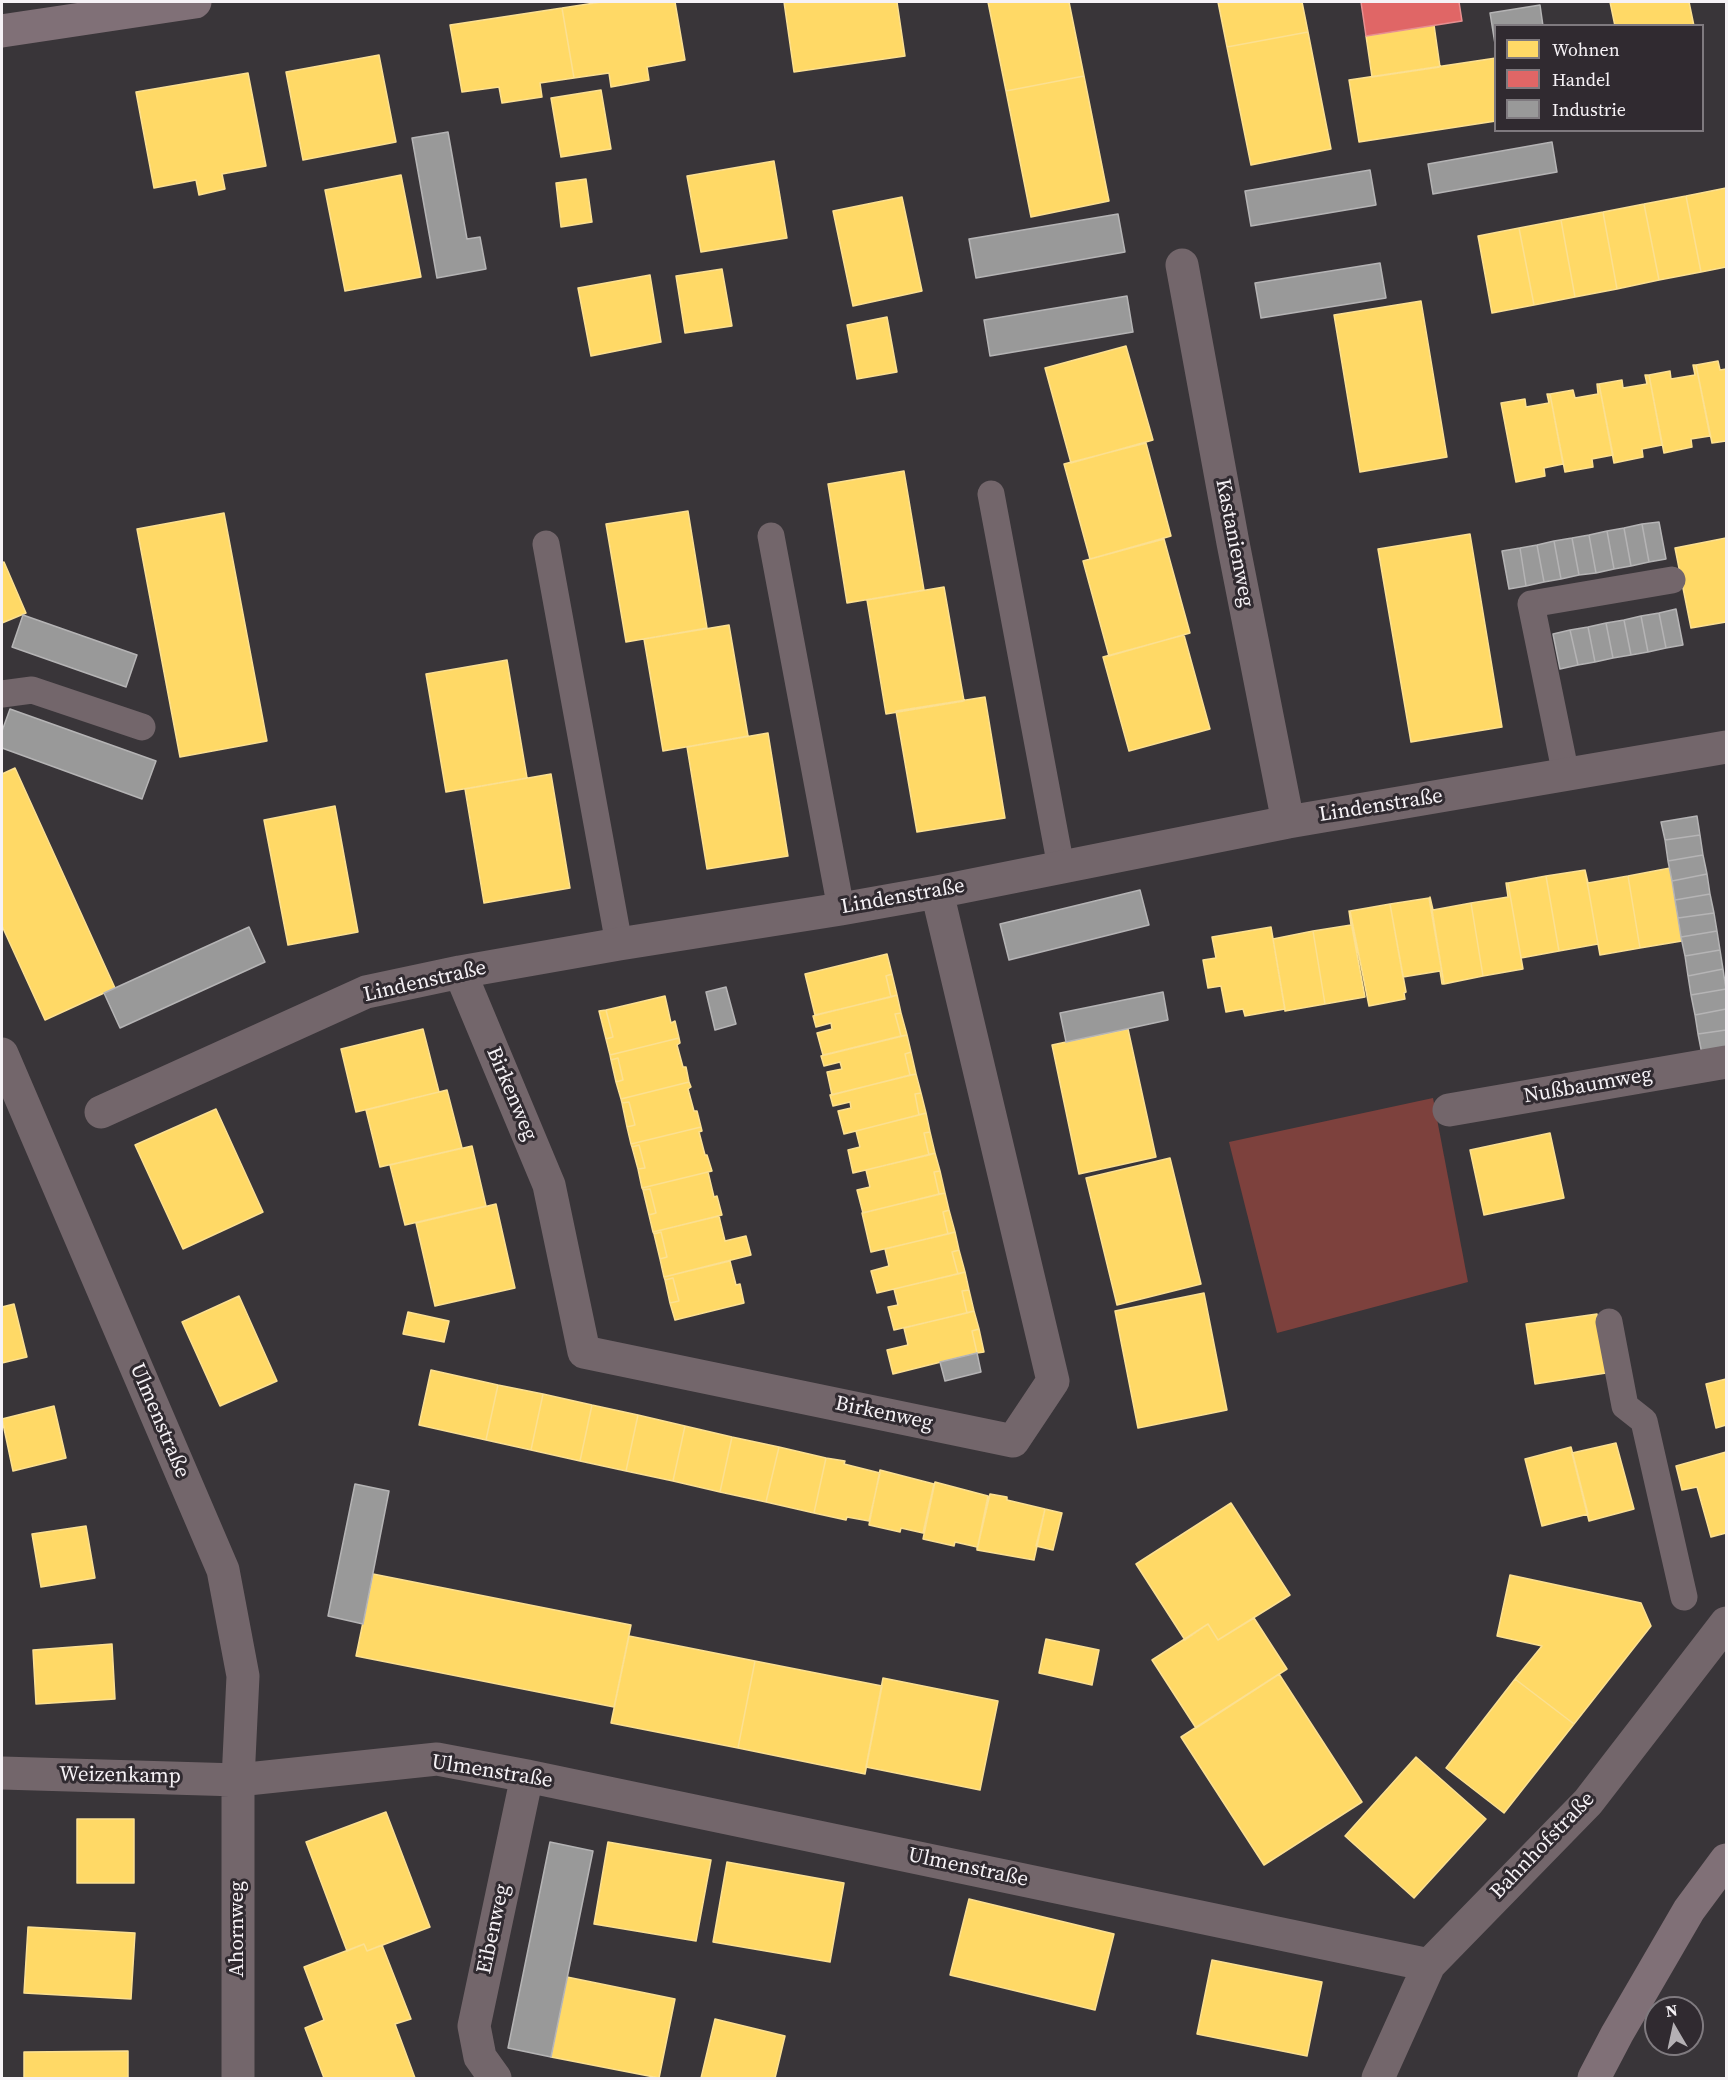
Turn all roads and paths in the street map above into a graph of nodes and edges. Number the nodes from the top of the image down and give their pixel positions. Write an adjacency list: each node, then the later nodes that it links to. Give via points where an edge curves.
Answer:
1 (195, 2): 2 (main road)
2 (142, 6): 3 (main road)
3 (2, 32)
4 (1182, 265): 13 (street, Kastanienweg)
5 (991, 494): 14 (lane)
6 (771, 537): 16 (lane)
7 (546, 544): 17 (lane)
8 (1672, 580): 12 (lane, via 1531,604)
9 (2, 694): 10 (lane, via 32,690)
10 (142, 727)
11 (1726, 747): 12 (street, Lindenstraße)
12 (1566, 775): 13 (street, Lindenstraße)
13 (1288, 822): 14 (street, Lindenstraße)
14 (1061, 867): 15 (street, Lindenstraße)
15 (937, 892): 16 (street, Lindenstraße); 18 (street, Birkenweg, via 1053,1381 1013,1441 584,1352 549,1185)
16 (842, 909): 17 (street, Lindenstraße)
17 (619, 944): 18 (street, Lindenstraße)
18 (460, 972): 22 (street, Lindenstraße, via 366,993)
19 (2, 1054): 28 (street, Ulmenstraße, via 223,1570 243,1676)
20 (1726, 1062): 21 (street, Nußbaumweg)
21 (1449, 1110)
22 (100, 1112)
23 (1609, 1322): 24 (lane, via 1625,1406 1644,1421)
24 (1684, 1597)
25 (1726, 1623): 30 (street, Bahnhofstraße, via 1588,1802)
26 (2, 1773): 28 (street, Weizenkamp)
27 (527, 1776): 28 (street, Ulmenstraße, via 437,1759); 30 (street, Ulmenstraße); 32 (street, Eibenweg, via 474,2026 480,2056)
28 (238, 1779): 31 (street, Ahornweg)
29 (1726, 1860): 34 (main road, via 1689,1910)
30 (1429, 1965): 33 (street, Bahnhofstraße)
31 (238, 2079)
32 (495, 2079)
33 (1378, 2079)
34 (1594, 2079)

